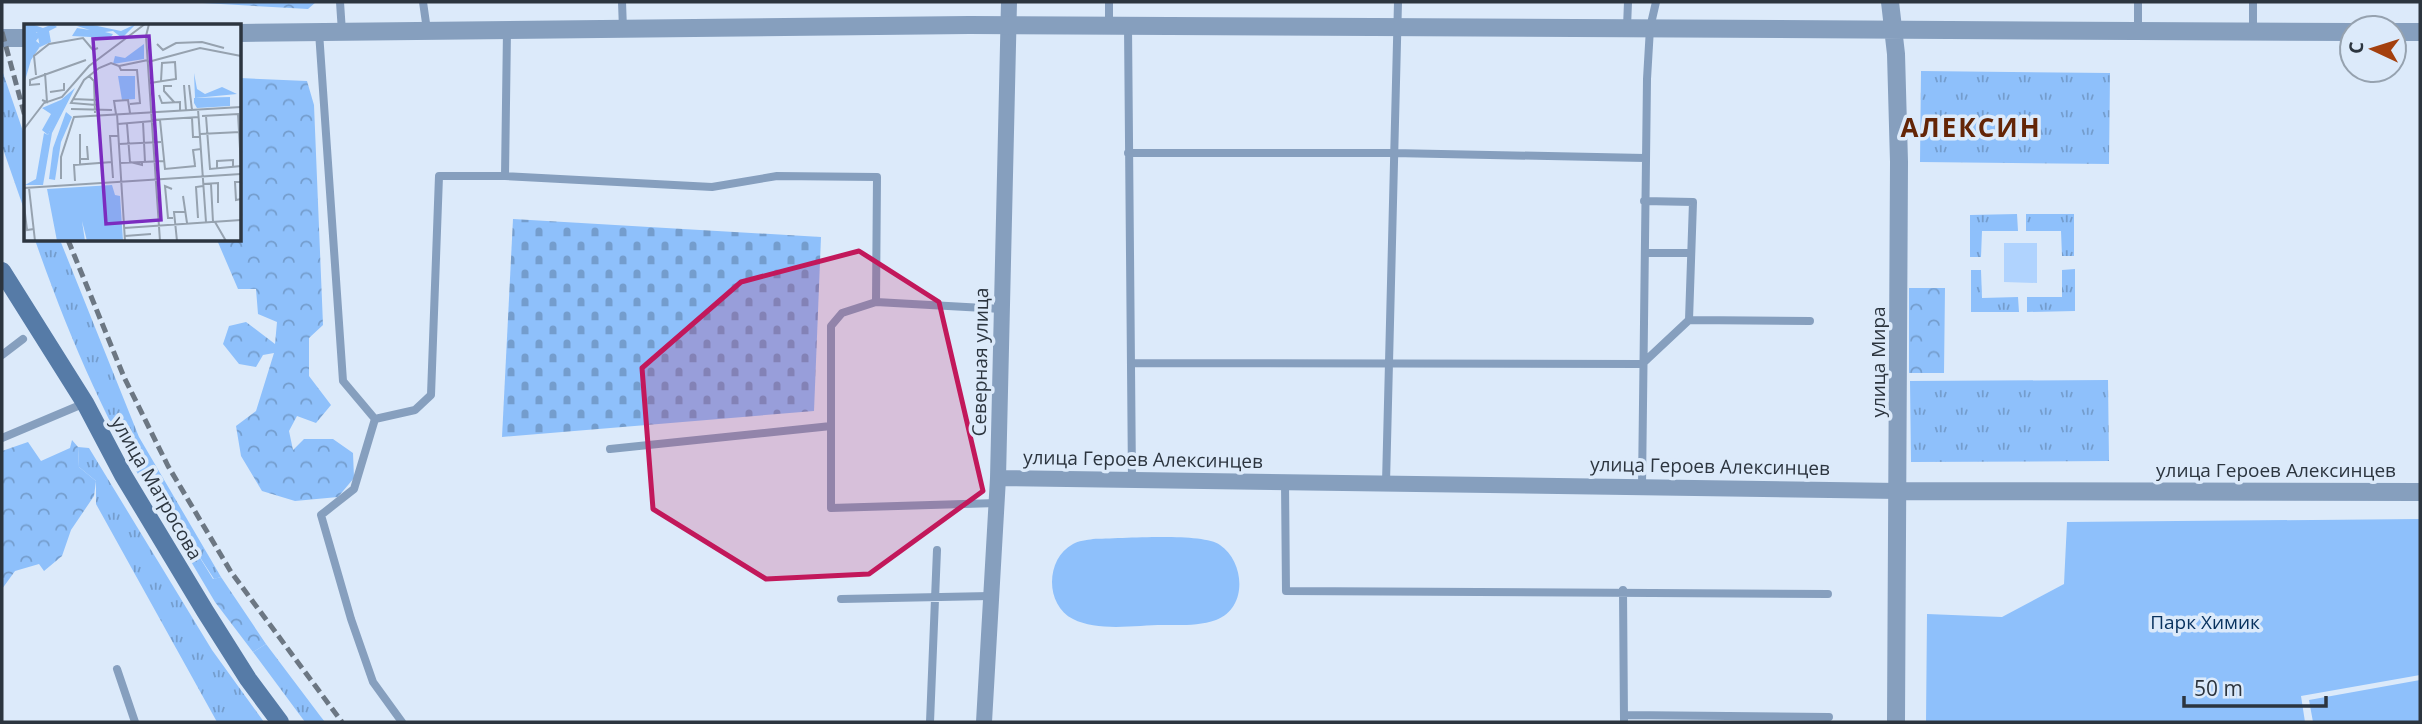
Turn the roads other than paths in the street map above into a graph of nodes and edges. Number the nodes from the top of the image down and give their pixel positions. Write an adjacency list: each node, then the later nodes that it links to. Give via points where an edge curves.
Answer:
1 (340, 2): 25 (lane)
2 (423, 2): 20 (lane)
3 (622, 2): 19 (lane)
4 (1009, 2): 12 (street, Северная улица)
5 (1109, 2): 13 (lane)
6 (1398, 2): 15 (lane)
7 (1628, 2): 16 (lane)
8 (1656, 2): 17 (lane)
9 (1890, 2): 18 (street, улица Мира)
10 (2138, 2): 22 (lane)
11 (2253, 2): 23 (lane)
12 (1009, 25): 13 (street); 19 (street); 39 (street, Северная улица)
13 (1109, 26): 14 (street)
14 (1128, 26): 15 (street); 30 (lane)
15 (1397, 27): 16 (street); 31 (lane)
16 (1627, 27): 17 (street)
17 (1650, 28): 18 (street); 32 (lane)
18 (1891, 28): 22 (street); 57 (street, улица Мира, via 1899,162)
19 (623, 29): 21 (street)
20 (427, 30): 21 (street); 25 (street)
21 (507, 30): 33 (lane)
22 (2138, 30): 23 (street)
23 (2253, 31): 26 (street)
24 (319, 32): 25 (street); 27 (street); 48 (lane, via 343,381)
25 (342, 32)
26 (2338, 32)
27 (242, 33)
28 (2, 38): 29 (street)
29 (24, 38)
30 (1128, 153): 31 (lane); 44 (lane)
31 (1393, 153): 32 (lane); 46 (lane)
32 (1645, 158): 34 (lane)
33 (505, 176): 38 (lane, via 712,187 777,176 877,177); 48 (lane, via 439,176 431,395 415,410)
34 (1644, 201): 35 (lane); 36 (lane, via 1693,202)
35 (1645, 253): 36 (lane); 45 (lane)
36 (1691, 253): 40 (lane)
37 (2, 271): 47 (main road, улица Матросова)
38 (876, 302): 39 (lane); 49 (lane, via 842,313 831,326)
39 (1002, 309): 52 (street, Северная улица)
40 (1689, 320): 41 (lane); 45 (lane)
41 (1810, 321)
42 (23, 340): 43 (lane)
43 (2, 355)
44 (1131, 363): 46 (lane); 53 (lane)
45 (1642, 364): 46 (lane); 56 (lane)
46 (1388, 365): 55 (lane)
47 (85, 402): 50 (lane); 70 (main road, улица Матросова, via 198,600)
48 (375, 419): 71 (lane, via 354,489 321,515 373,682)
49 (831, 426): 51 (lane); 59 (lane, via 831,508)
50 (2, 438)
51 (610, 449)
52 (998, 478): 53 (street, улица Героев Алексинцев); 59 (street, Северная улица)
53 (1132, 480): 54 (street, улица Героев Алексинцев)
54 (1285, 482): 55 (street, улица Героев Алексинцев); 61 (lane, via 1286,591)
55 (1386, 483): 56 (street, улица Героев Алексинцев)
56 (1642, 486): 57 (street, улица Героев Алексинцев)
57 (1899, 491): 58 (street, улица Героев Алексинцев); 74 (street, улица Мира)
58 (2420, 492)
59 (997, 503): 63 (street, Северная улица)
60 (937, 550): 64 (lane)
61 (1623, 590): 62 (lane); 68 (lane)
62 (1828, 594)
63 (990, 596): 64 (lane); 73 (street, Северная улица)
64 (935, 598): 65 (lane); 72 (lane)
65 (841, 599)
66 (117, 669): 69 (lane)
67 (1829, 717): 68 (lane)
68 (1624, 718)
69 (135, 722)
70 (281, 722)
71 (402, 722)
72 (930, 722)
73 (984, 722)
74 (1896, 722)

